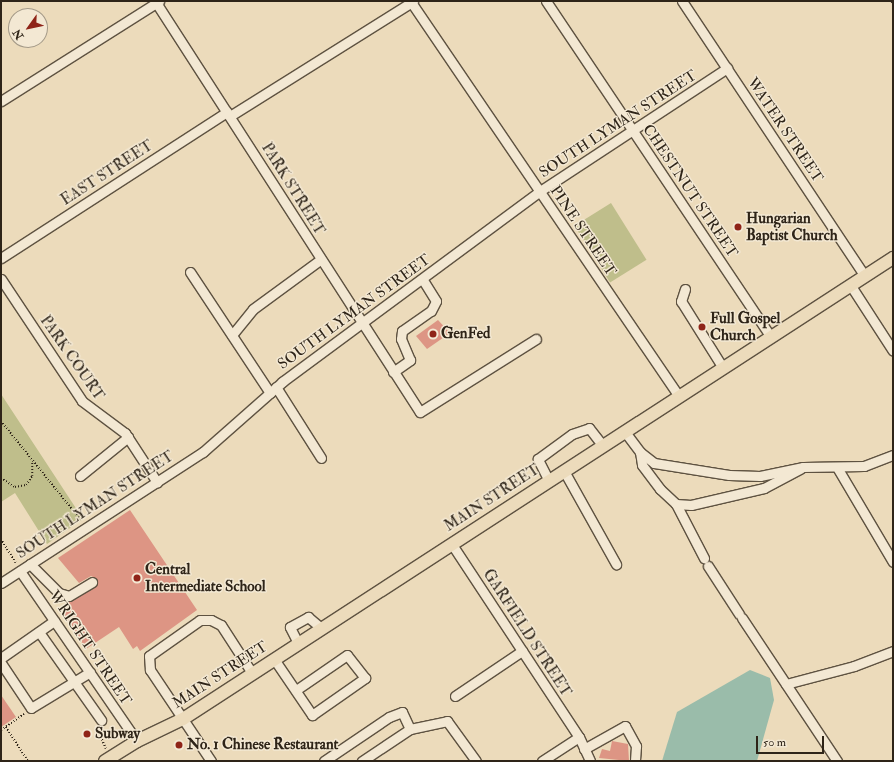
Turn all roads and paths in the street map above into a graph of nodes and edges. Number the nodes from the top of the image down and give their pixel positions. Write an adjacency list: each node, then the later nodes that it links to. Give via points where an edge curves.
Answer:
1 (412, 1): 7 (street, EAST STREET); 9 (street, PINE STREET)
2 (546, 1): 8 (street, CHESTNUT STREET)
3 (682, 1): 5 (street, WATER STREET)
4 (157, 2): 6 (street); 7 (street, PARK STREET)
5 (727, 68): 8 (street, SOUTH LYMAN STREET); 14 (street, WATER STREET)
6 (1, 101)
7 (229, 114): 10 (street, EAST STREET); 12 (street, PARK STREET)
8 (634, 132): 9 (street, SOUTH LYMAN STREET); 21 (street, CHESTNUT STREET)
9 (540, 191): 16 (street, SOUTH LYMAN STREET); 27 (street, PINE STREET)
10 (1, 258)
11 (893, 258): 14 (main road, MAIN STREET)
12 (321, 259): 19 (street, PARK STREET); 20 (street, via 253,309)
13 (190, 272): 20 (street)
14 (865, 276): 17 (main road, MAIN STREET)
15 (1, 279): 30 (street, PARK COURT, via 82,401)
16 (422, 279): 19 (street, SOUTH LYMAN STREET); 25 (street, via 436,300 431,311 402,331 401,339 410,360)
17 (851, 286): 21 (main road, MAIN STREET); 23 (street)
18 (685, 289): 24 (street, via 681,301)
19 (362, 323): 25 (street, PARK STREET); 26 (street, SOUTH LYMAN STREET)
20 (232, 335): 26 (street)
21 (771, 337): 24 (main road, MAIN STREET)
22 (536, 339): 25 (street, PARK STREET, via 420,412)
23 (893, 351)
24 (723, 368): 27 (main road, MAIN STREET)
25 (393, 372)
26 (273, 390): 34 (street); 42 (street, SOUTH LYMAN STREET, via 203,452)
27 (679, 396): 29 (main road, MAIN STREET)
28 (1, 421): 35 (path)
29 (625, 432): 31 (main road, MAIN STREET); 32 (street)
30 (128, 437): 39 (street); 42 (street, PARK COURT)
31 (603, 446): 38 (main road, MAIN STREET); 41 (street, via 589,428 572,434 538,459)
32 (640, 452): 36 (street, via 654,463 680,469 740,475 760,476); 43 (street, via 642,465)
33 (893, 455): 37 (street, via 864,466)
34 (321, 458)
35 (32, 464): 40 (path, via 32,476 26,485 15,487); 44 (path)
36 (803, 467): 37 (street); 43 (street, via 764,488 719,501)
37 (838, 469): 47 (street)
38 (564, 471): 41 (main road, MAIN STREET); 49 (street)
39 (80, 476)
40 (1, 478)
41 (549, 481): 46 (main road, MAIN STREET)
42 (157, 482): 44 (street, SOUTH LYMAN STREET)
43 (676, 504): 65 (street, via 706,562)
44 (87, 527): 48 (street, SOUTH LYMAN STREET)
45 (1, 540): 50 (path)
46 (451, 543): 54 (main road, MAIN STREET); 57 (street, GARFIELD STREET)
47 (893, 562)
48 (30, 564): 50 (street, SOUTH LYMAN STREET); 51 (street, via 59,593 69,596)
49 (616, 564)
50 (20, 570): 52 (street, SOUTH LYMAN STREET); 53 (street, WRIGHT STREET)
51 (92, 582)
52 (1, 583)
53 (54, 621): 55 (street); 62 (street, WRIGHT STREET)
54 (321, 628): 56 (main road, MAIN STREET); 56 (street, via 308,617 290,627)
55 (39, 632): 59 (street); 64 (street)
56 (298, 644): 60 (main road, MAIN STREET)
57 (522, 651): 67 (street); 75 (street, GARFIELD STREET)
58 (893, 651): 65 (street, via 854,666)
59 (1, 658)
60 (274, 659): 63 (main road, MAIN STREET); 66 (street)
61 (1, 663): 64 (street, via 31,708)
62 (90, 672): 64 (street); 76 (street, WRIGHT STREET)
63 (252, 673): 69 (main road, MAIN STREET); 69 (street, via 221,625 211,620 200,620 154,650 148,663 150,670)
64 (74, 683): 70 (street)
65 (786, 684): 86 (street)
66 (296, 690): 66 (street, via 312,714 365,678 347,655)
67 (455, 696)
68 (25, 713): 71 (path)
69 (183, 719): 76 (main road, MAIN STREET); 80 (street)
70 (101, 720)
71 (6, 727): 73 (path); 79 (path)
72 (410, 729): 81 (street, via 402,712 397,713); 82 (street); 83 (street, via 421,729 439,720 447,721)
73 (1, 730)
74 (100, 734): 78 (path)
75 (579, 737): 77 (street, GARFIELD STREET); 84 (street)
76 (136, 741): 78 (main road, MAIN STREET)
77 (584, 757): 85 (street, via 625,726 636,746)
78 (107, 760)
79 (28, 761)
80 (211, 761)
81 (324, 761)
82 (362, 761)
83 (476, 761)
84 (542, 761)
85 (635, 761)
86 (837, 761)

